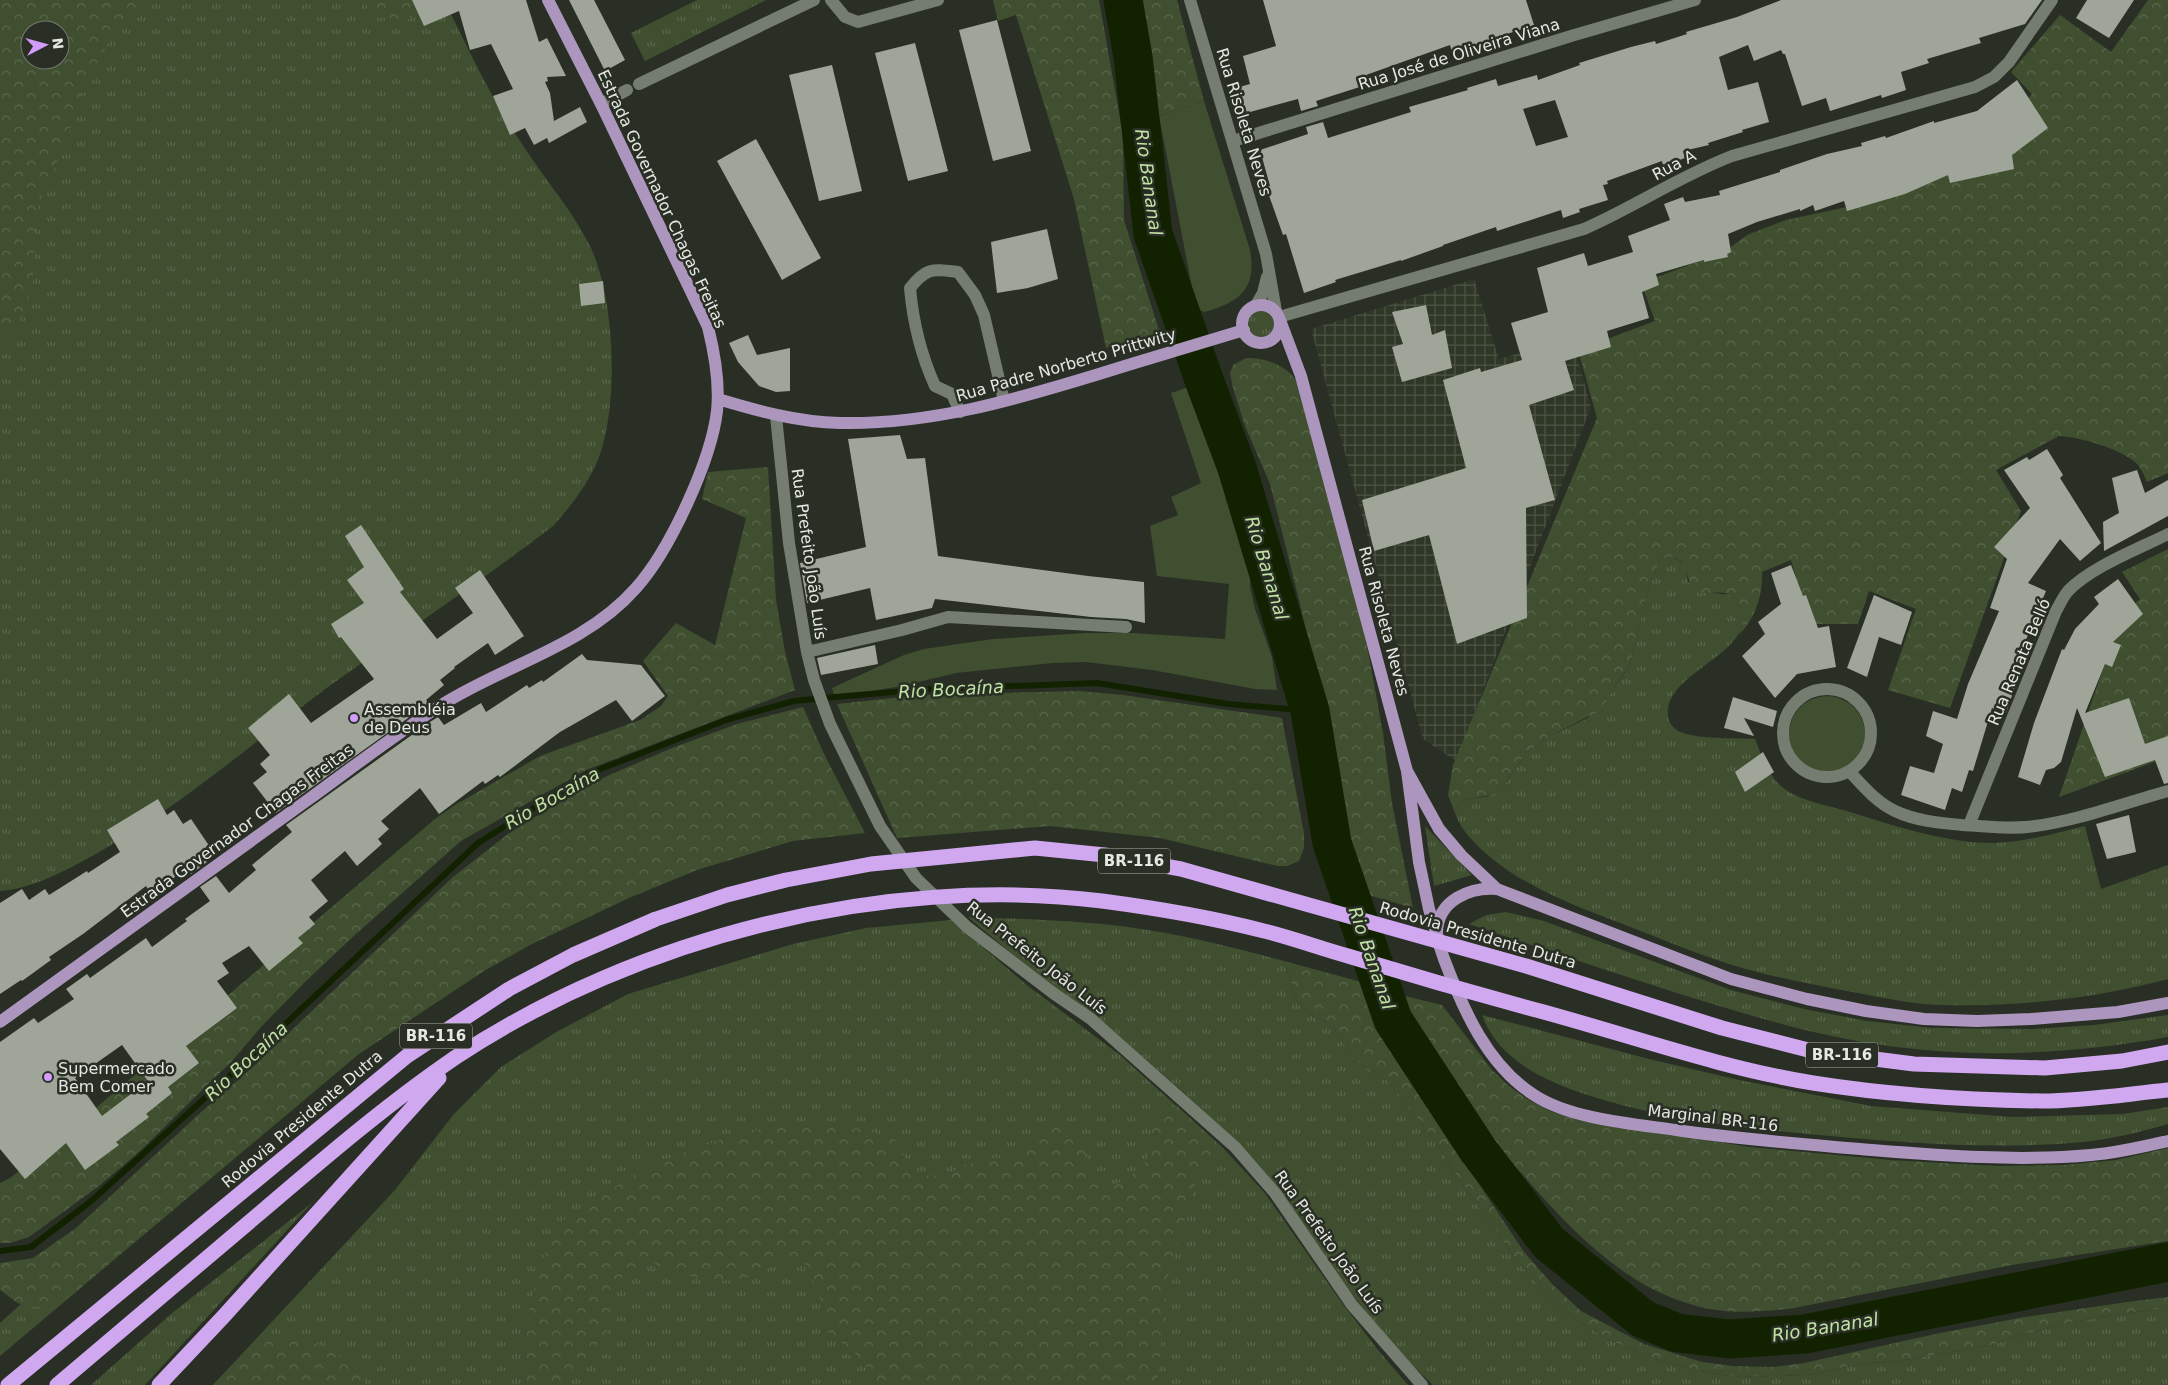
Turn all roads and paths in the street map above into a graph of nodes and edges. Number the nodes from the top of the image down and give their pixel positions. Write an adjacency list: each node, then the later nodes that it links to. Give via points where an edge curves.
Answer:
1 (548, 0): 10 (main road, Estrada Governador Chagas Freitas)
2 (814, 0): 8 (street)
3 (831, 0): 4 (street, via 845,17 858,22)
4 (938, 0)
5 (1190, 0): 11 (street, Rua Risoleta Neves)
6 (1695, 0): 11 (street, Rua José de Oliveira Viana)
7 (2052, 0): 14 (street, Rua A, via 2009,62 1994,77 1975,87 1732,156 1704,167 1584,229)
8 (639, 84)
9 (627, 90): 10 (street)
10 (600, 104): 18 (main road, Estrada Governador Chagas Freitas, via 708,327)
11 (1233, 141): 12 (street, Rua Risoleta Neves)
12 (1266, 254): 13 (street, Rua Risoleta Neves, via 1265,286); 14 (street, Rua Risoleta Neves)
13 (1256, 305): 14 (main road, via 1267,305); 15 (main road, via 1244,315)
14 (1278, 316): 16 (main road, via 1279,331); 17 (main road, Rua Risoleta Neves)
15 (1238, 332): 16 (main road, via 1256,342); 19 (main road, Rua Padre Norberto Prittwity)
16 (1268, 341): 17 (main road, via 1282,349)
17 (1302, 376): 25 (main road, Rua Risoleta Neves)
18 (718, 399): 21 (main road, Rua Padre Norberto Prittwity); 32 (main road, Estrada Governador Chagas Freitas, via 710,441 679,521 653,565 615,608 575,638 444,703)
19 (1004, 401): 20 (main road, Rua Padre Norberto Prittwity); 20 (street, via 984,315 975,295 958,272 934,269 921,274 910,288 912,311 923,356 935,386 952,394)
20 (960, 412): 21 (main road, Rua Padre Norberto Prittwity, via 887,422 838,423)
21 (776, 416): 24 (street, Rua Prefeito João Luís, via 789,543)
22 (2168, 534): 28 (street, Rua Renata Belló, via 2094,572 2066,593)
23 (1126, 627): 24 (street, via 948,617)
24 (806, 652): 40 (street, Rua Prefeito João Luís, via 830,724 880,826 916,878 967,927 1091,1019 1235,1147 1275,1193 1352,1305)
25 (1407, 771): 29 (main road, via 1439,829 1470,865); 30 (main road, Rua Risoleta Neves, via 1419,862)
26 (1849, 771): 26 (street, via 1864,755 1870,740 1869,723 1863,708 1851,697 1831,689 1814,691 1800,698 1789,709 1783,729 1784,744 1790,758 1805,772 1820,776 1835,776); 28 (street, via 1870,793 1895,811 1932,821)
27 (2168, 791): 28 (street, via 2033,827)
28 (1969, 825)
29 (1497, 889): 30 (main road, via 1476,890 1456,898 1442,916); 31 (main road, via 1731,979 1866,1011 1977,1022 2082,1016)
30 (1437, 935): 36 (main road, Marginal BR-116, via 1462,1001 1500,1066 1536,1097 1570,1111 1615,1121 1746,1140 1959,1156 2044,1158 2090,1155)
31 (2168, 1004)
32 (0, 1022)
33 (2168, 1052): 37 (highway, Rodovia Presidente Dutra / BR-116, via 2122,1061 2045,1068 1914,1064 1812,1051 1722,1028 1526,966 1181,869 1106,855 1035,848 871,864 727,895 656,919 573,955 509,988 407,1056)
34 (459, 1055): 35 (highway, BR-116, via 532,1013 609,976 687,945 772,923 890,900 1021,895 1175,912 1261,930 1456,989 1718,1062 1810,1082 1892,1093 2047,1101); 38 (highway, BR-116, via 312,1169); 39 (highway)
35 (2168, 1090)
36 (2168, 1141)
37 (8, 1385)
38 (57, 1385)
39 (159, 1385)
40 (1422, 1385)

